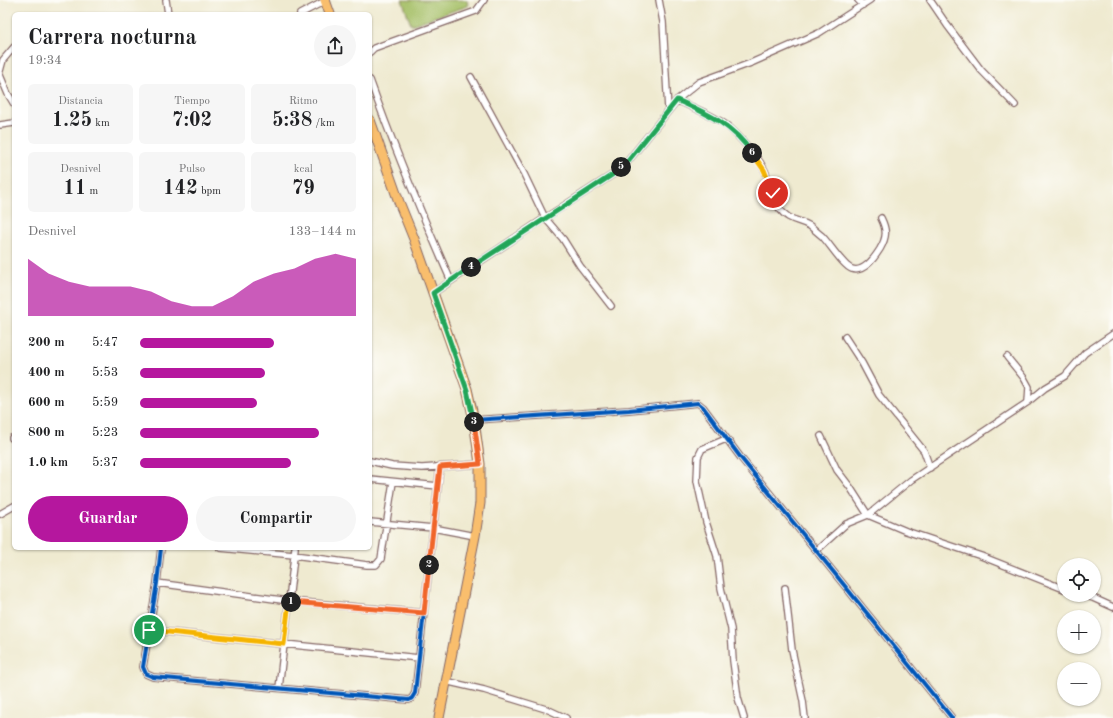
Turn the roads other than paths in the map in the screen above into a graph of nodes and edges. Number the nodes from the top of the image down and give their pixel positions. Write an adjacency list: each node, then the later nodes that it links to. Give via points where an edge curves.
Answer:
1 (166, 0): 9 (street)
2 (325, 0): 10 (street); 11 (main road)
3 (484, 0): 13 (street, via 476,11)
4 (660, 0): 21 (street)
5 (858, 0): 8 (street)
6 (870, 0): 8 (street)
7 (930, 0): 20 (street, via 981,70)
8 (863, 5): 18 (street, via 819,33 751,63 699,82)
9 (168, 12)
10 (304, 12)
11 (329, 12)
12 (12, 49): 14 (street, via 3,60)
13 (372, 50)
14 (0, 71)
15 (0, 75): 19 (street)
16 (471, 77): 25 (street)
17 (372, 86): 27 (street, via 387,128)
18 (677, 100): 21 (street); 26 (street, via 727,126 749,148 764,170 779,207 784,213 790,219 809,226 853,270 868,264 882,246 886,227)
19 (12, 101)
20 (1015, 104)
21 (668, 110): 25 (street, via 628,161 612,175)
22 (12, 123): 23 (street)
23 (0, 125)
24 (372, 125): 28 (main road)
25 (545, 218): 27 (street); 29 (street)
26 (881, 218)
27 (451, 280): 28 (street)
28 (433, 293): 34 (main road, via 467,390)
29 (611, 306)
30 (1113, 334): 33 (street, via 1085,353 1065,376)
31 (845, 337): 40 (street, via 879,395 924,451)
32 (1008, 357): 33 (street, via 1029,387)
33 (1028, 402): 40 (street)
34 (474, 420): 36 (street, via 698,403); 38 (main road)
35 (821, 436): 46 (street, via 838,470)
36 (726, 438): 54 (street); 70 (street, via 702,449 698,457 697,481 717,556 721,588 731,629 738,698)
37 (372, 461): 39 (street, via 422,468)
38 (480, 464): 39 (street); 50 (main road, via 480,503)
39 (440, 467): 43 (street)
40 (930, 468): 46 (street)
41 (372, 479): 42 (street)
42 (393, 482): 43 (street); 48 (street)
43 (438, 486): 49 (street)
44 (12, 507): 45 (street)
45 (0, 514)
46 (868, 515): 54 (street, via 846,524); 57 (street)
47 (372, 522): 48 (street)
48 (386, 524): 49 (street); 55 (street, via 381,559 376,565)
49 (433, 528): 50 (street); 62 (street)
50 (475, 536): 66 (main road)
51 (161, 550): 56 (street)
52 (238, 550): 55 (street)
53 (295, 550): 55 (street)
54 (816, 551): 72 (street)
55 (294, 556): 59 (street)
56 (157, 583): 59 (street); 63 (street)
57 (1057, 586)
58 (785, 588): 71 (street, via 792,650)
59 (289, 601): 62 (street); 64 (street)
60 (1101, 602): 61 (street)
61 (1113, 607)
62 (424, 613): 65 (street)
63 (149, 630): 64 (street); 67 (street, via 143,668 146,674 153,677)
64 (284, 644): 65 (street); 67 (street)
65 (418, 658): 67 (street, via 415,693 409,700)
66 (445, 681): 68 (main road); 69 (street, via 484,690 549,710)
67 (279, 688)
68 (439, 718)
69 (566, 718)
70 (744, 718)
71 (805, 718)
72 (952, 718)

